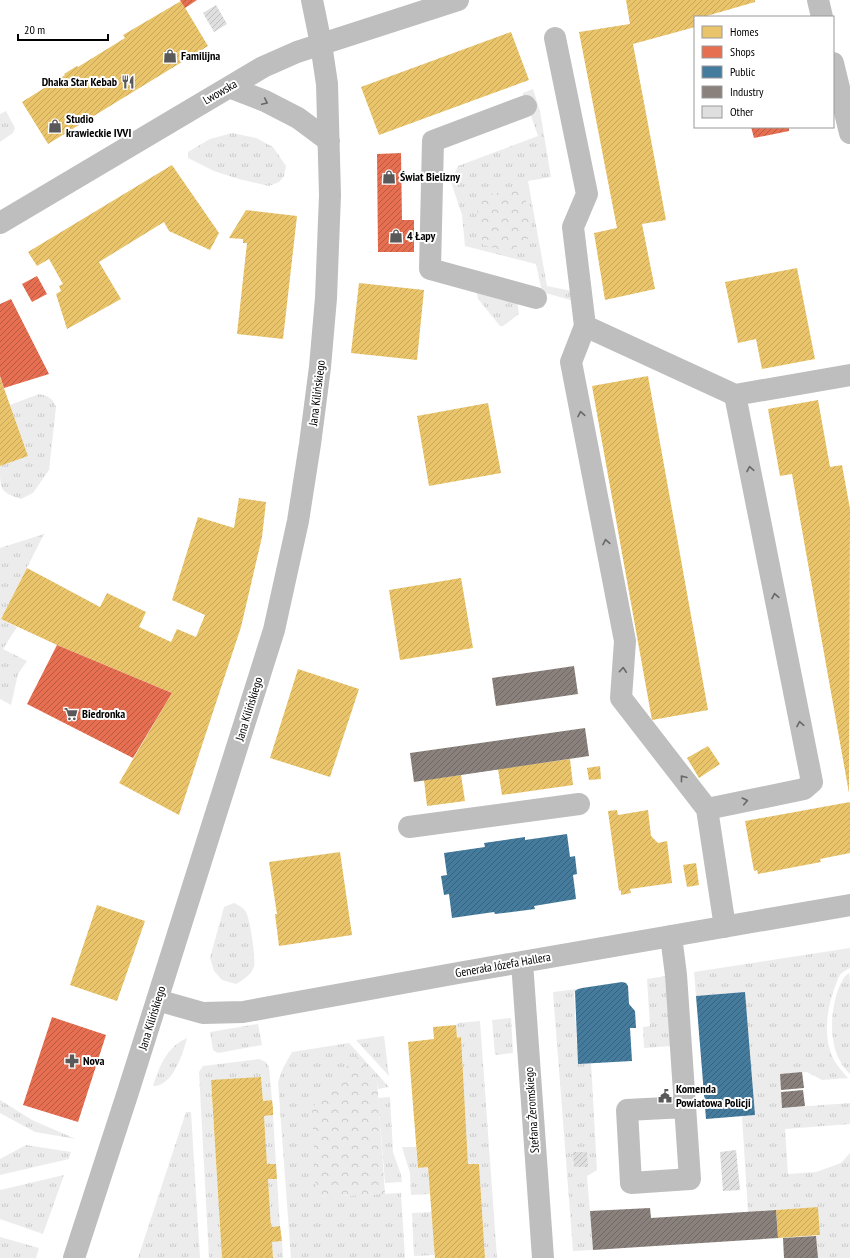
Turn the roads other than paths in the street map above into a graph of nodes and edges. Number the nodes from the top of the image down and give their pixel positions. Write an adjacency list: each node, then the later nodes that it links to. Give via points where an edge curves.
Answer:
1 (312, 0): 6 (street, Jana Kilińskiego)
2 (458, 0): 6 (street, Lwowska)
3 (818, 0): 4 (street)
4 (822, 16)
5 (555, 38): 16 (street, via 587,194 573,227)
6 (321, 44): 8 (street, Lwowska, via 263,67); 11 (street, Jana Kilińskiego, via 328,84)
7 (834, 67): 10 (street)
8 (229, 87): 11 (street, one-way to 11, via 298,118); 12 (street, Lwowska)
9 (526, 106): 15 (street, via 433,140 430,269)
10 (850, 133)
11 (329, 141): 26 (street, Jana Kilińskiego, via 330,195 326,298 317,390 298,521 274,630)
12 (0, 223)
13 (0, 234): 14 (street)
14 (0, 241)
15 (536, 298)
16 (585, 326): 18 (street); 20 (street, one-way to 16, via 621,698 625,641 571,362)
17 (850, 375): 18 (street)
18 (735, 395): 20 (street, one-way to 18, via 804,789 812,782)
19 (578, 804): 21 (street)
20 (707, 809): 23 (street)
21 (409, 827)
22 (850, 905): 23 (street, Generała Józefa Hallera)
23 (725, 927): 24 (street, Generała Józefa Hallera)
24 (671, 936): 25 (street, Generała Józefa Hallera); 27 (street)
25 (522, 962): 26 (street, Generała Józefa Hallera, via 242,1012 203,1013); 29 (street, Stefana Żeromskiego)
26 (157, 1000): 28 (street, Jana Kilińskiego)
27 (685, 1107)
28 (74, 1258)
29 (543, 1258)

